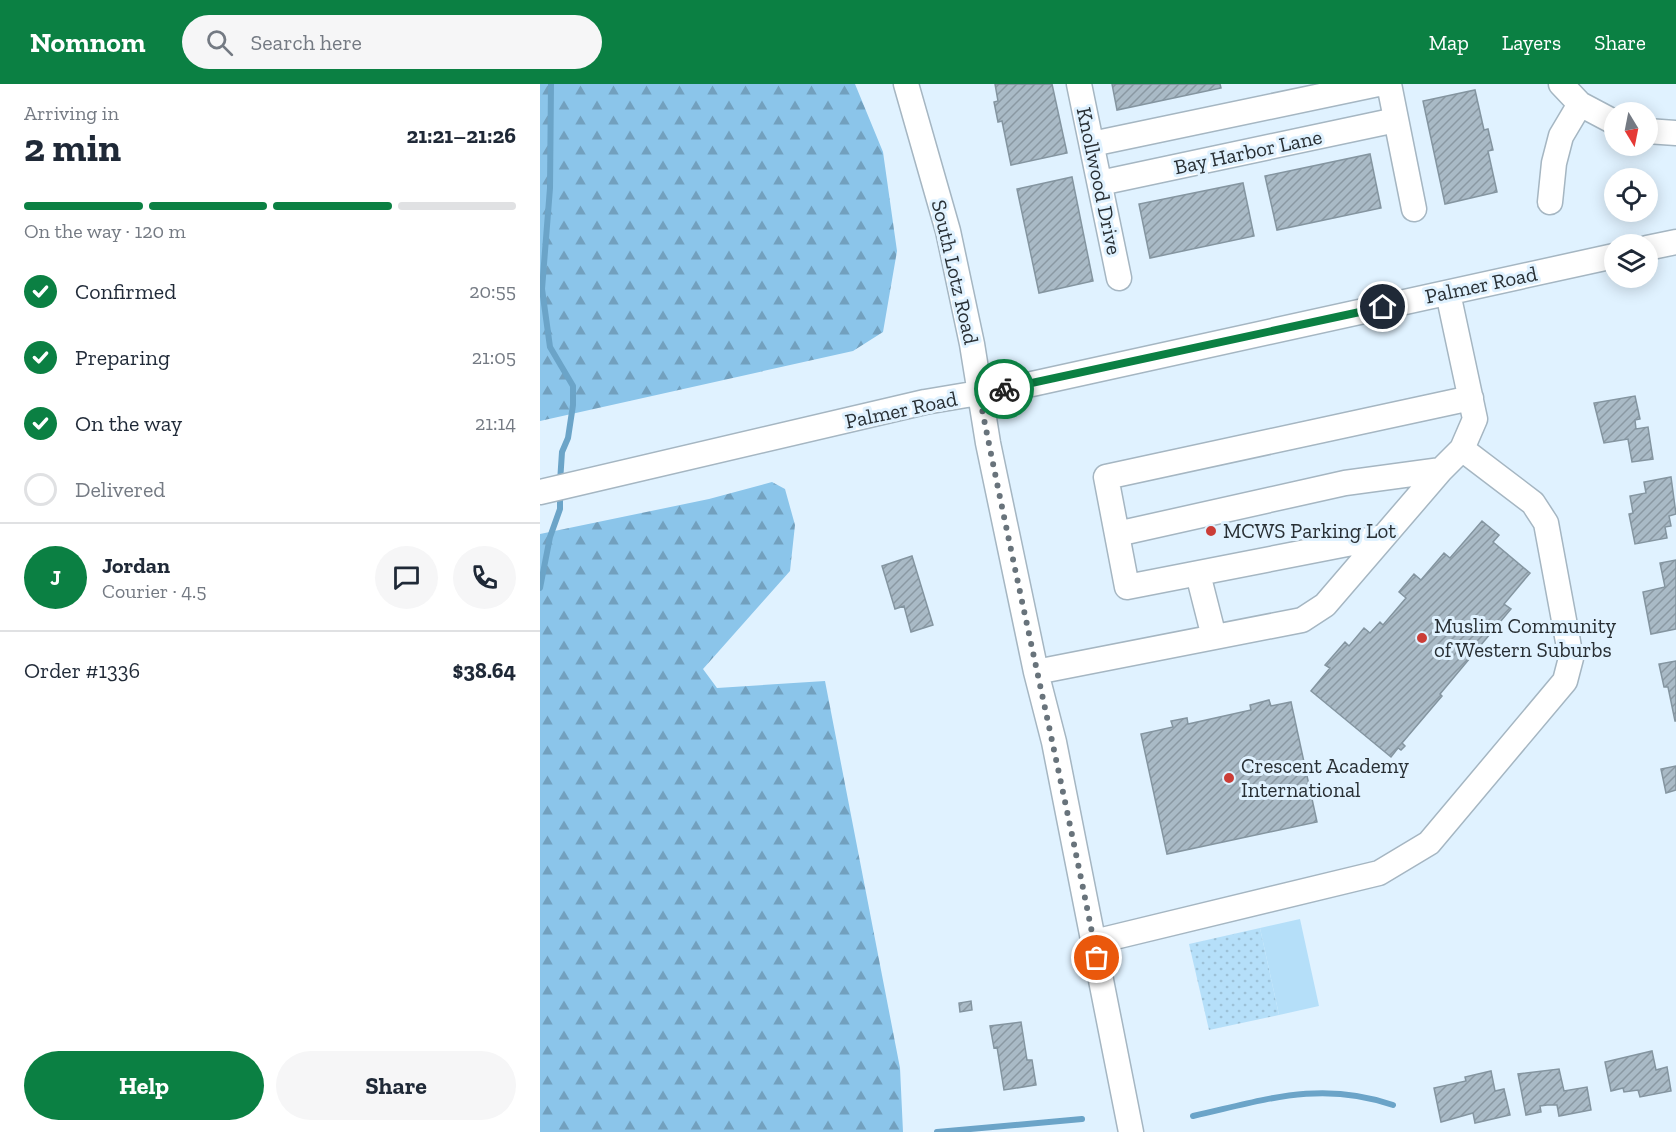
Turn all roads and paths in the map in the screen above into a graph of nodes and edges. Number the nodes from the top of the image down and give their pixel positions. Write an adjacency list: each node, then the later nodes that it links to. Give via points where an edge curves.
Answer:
1 (906, 84): 20 (street, South Lotz Road, via 948,231)
2 (1079, 84): 11 (street, Knollwood Drive)
3 (1377, 84): 11 (street, Bay Harbor Lane)
4 (1389, 84): 8 (street)
5 (1561, 84): 6 (street)
6 (1580, 104): 7 (street); 13 (street, via 1561,136)
7 (1604, 117)
8 (1396, 120): 12 (street, Bay Harbor Lane); 14 (street)
9 (1658, 132): 10 (street)
10 (1676, 133)
11 (1092, 144): 12 (street, Knollwood Drive)
12 (1100, 183): 18 (street, Knollwood Drive)
13 (1550, 202)
14 (1414, 209)
15 (1676, 242): 16 (street)
16 (1658, 246)
17 (1604, 258): 19 (street, Palmer Road)
18 (1119, 278)
19 (1448, 293): 20 (street, Palmer Road); 21 (street)
20 (979, 394): 24 (street, Palmer Road, via 925,402); 29 (street, South Lotz Road)
21 (1471, 398): 22 (street, via 1475,419); 25 (street, via 1106,477)
22 (1462, 450): 23 (street); 30 (street, via 1533,503 1546,524 1571,658 1565,681 1429,843 1379,873)
23 (1441, 470): 25 (street, via 1345,483); 26 (street)
24 (540, 492)
25 (1117, 534): 27 (street, via 1127,587)
26 (1383, 537): 27 (street); 28 (street, via 1325,605 1302,620)
27 (1198, 574): 28 (street)
28 (1214, 638): 29 (street)
29 (1036, 672): 30 (street, South Lotz Road)
30 (1094, 942): 31 (street, South Lotz Road)
31 (1131, 1132)

